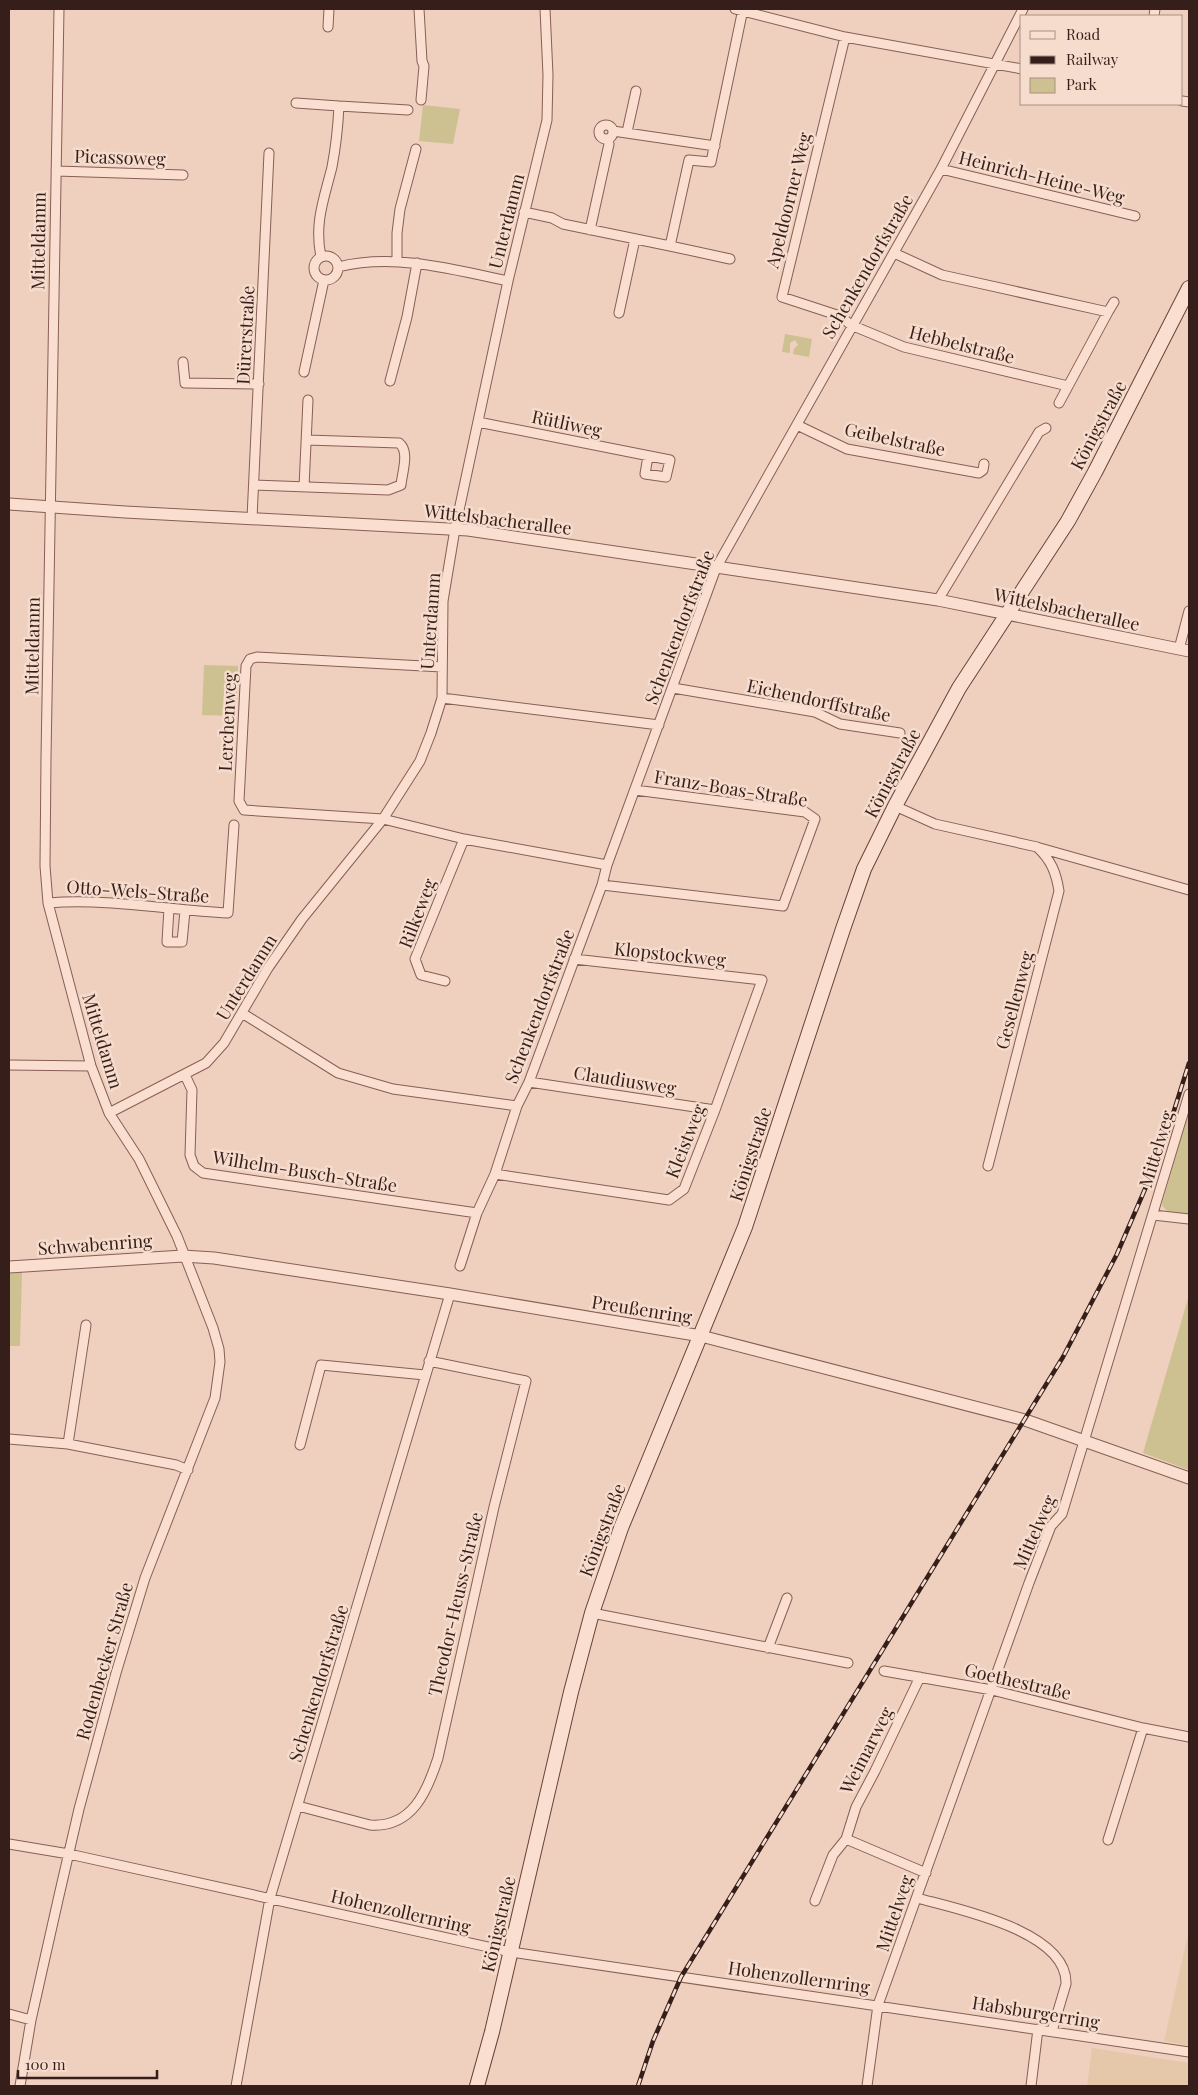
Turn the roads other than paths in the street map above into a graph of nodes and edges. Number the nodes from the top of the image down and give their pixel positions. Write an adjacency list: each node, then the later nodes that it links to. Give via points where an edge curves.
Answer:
1 (59, 9): 25 (street, Mitteldamm)
2 (329, 9): 7 (street)
3 (419, 9): 12 (street, via 424,66)
4 (545, 9): 27 (street, Unterdamm, via 547,120)
5 (740, 9): 8 (street); 20 (street)
6 (1023, 9): 9 (street, Schenkendorfstraße)
7 (328, 28)
8 (844, 37): 9 (street); 44 (street, Apeldoorner Weg, via 782,297 840,316)
9 (994, 63): 10 (street); 24 (street, Schenkendorfstraße)
10 (1020, 69)
11 (636, 91): 17 (street)
12 (421, 100)
13 (296, 103): 14 (street)
14 (339, 106): 15 (street); 33 (street, via 336,144 320,208 318,236)
15 (408, 110)
16 (613, 131): 17 (street)
17 (627, 132): 18 (street)
18 (693, 142): 20 (street); 23 (street)
19 (609, 144): 29 (street)
20 (715, 146): 23 (street, via 711,162)
21 (416, 149): 35 (street, via 400,209)
22 (269, 152): 48 (street, Dürerstraße)
23 (690, 160): 31 (street)
24 (941, 169): 28 (street, Heinrich-Heine-Weg); 32 (street, Schenkendorfstraße)
25 (56, 171): 26 (street, Picassoweg); 61 (street, Mitteldamm)
26 (183, 175)
27 (524, 212): 29 (street); 39 (street, Unterdamm)
28 (1135, 216)
29 (590, 230): 30 (street)
30 (635, 239): 31 (street); 43 (street)
31 (670, 246): 34 (street)
32 (894, 253): 42 (street, via 942,275); 44 (street, Schenkendorfstraße)
33 (321, 257): 37 (street, via 334,259); 38 (street, via 314,264 314,270)
34 (730, 259)
35 (397, 261): 36 (street); 37 (street)
36 (417, 263): 39 (street); 47 (street, via 408,317)
37 (338, 267): 38 (street, via 334,277)
38 (324, 280): 46 (street)
39 (508, 280): 52 (street, Unterdamm)
40 (1189, 288): 67 (main road, Königstraße, via 1068,521)
41 (1114, 302): 42 (street)
42 (1108, 312): 49 (street)
43 (619, 313)
44 (851, 326): 49 (street, Hebbelstraße, via 904,347); 53 (street, Schenkendorfstraße)
45 (183, 362): 48 (street, via 185,383)
46 (304, 372)
47 (390, 381)
48 (259, 384): 58 (street, Dürerstraße)
49 (1068, 386): 51 (street)
50 (308, 400): 55 (street)
51 (1059, 403)
52 (478, 422): 56 (street, Rütliweg); 63 (street, Unterdamm)
53 (797, 425): 57 (street, Geibelstraße, via 847,449 979,473); 64 (street, Schenkendorfstraße)
54 (1046, 428): 65 (street, via 1039,432)
55 (307, 440): 59 (street); 59 (street, via 399,443 405,454 400,485 394,489)
56 (648, 456)
57 (984, 464)
58 (254, 485): 59 (street); 62 (street, Dürerstraße)
59 (304, 486)
60 (9, 504): 61 (street, Wittelsbacherallee)
61 (51, 508): 62 (street, Wittelsbacherallee); 83 (street, Mitteldamm, via 45,793)
62 (252, 518): 63 (street, Wittelsbacherallee)
63 (455, 529): 64 (street, Wittelsbacherallee); 69 (street, Unterdamm, via 443,601)
64 (716, 568): 65 (street, Wittelsbacherallee); 70 (street, Schenkendorfstraße)
65 (938, 600): 67 (street, Wittelsbacherallee)
66 (1189, 611): 68 (street)
67 (1006, 614): 68 (street, Wittelsbacherallee); 75 (main road, Königstraße, via 960,688)
68 (1184, 650)
69 (442, 667): 71 (street, Unterdamm); 76 (street, Lerchenweg, via 258,656 250,659 246,666 240,806 244,810)
70 (673, 688): 72 (street, Schenkendorfstraße); 73 (street, Eichendorffstraße, via 815,712 840,724)
71 (442, 698): 72 (street); 76 (street, Unterdamm, via 420,761)
72 (658, 725): 74 (street, Schenkendorfstraße)
73 (900, 733)
74 (635, 790): 80 (street, Schenkendorfstraße); 81 (street, Franz-Boas-Straße, via 806,812 815,819 783,906)
75 (895, 806): 79 (street, via 934,824); 108 (main road, Königstraße, via 858,886 745,1227)
76 (383, 819): 78 (street); 89 (street, Unterdamm, via 302,919)
77 (234, 825): 85 (street, Otto-Wels-Straße, via 228,913)
78 (464, 839): 80 (street); 88 (street, Rilkeweg, via 415,959 421,975)
79 (1037, 847): 82 (street); 98 (street, Gesellenweg, via 1056,873 1059,891)
80 (607, 865): 81 (street, Schenkendorfstraße)
81 (602, 885): 86 (street, Schenkendorfstraße)
82 (1189, 890)
83 (48, 903): 84 (street, Otto-Wels-Straße); 91 (street, Mitteldamm)
84 (169, 908): 85 (street, Otto-Wels-Straße); 85 (street, via 167,942 182,942)
85 (185, 910)
86 (574, 960): 87 (street, Klopstockweg); 93 (street, Schenkendorfstraße)
87 (762, 980): 96 (street, Kleistweg)
88 (445, 982)
89 (242, 1013): 92 (street, Unterdamm, via 224,1044 206,1063); 95 (street, via 338,1073 393,1089)
90 (9, 1065): 91 (street)
91 (91, 1066): 97 (street, Mitteldamm)
92 (185, 1075): 97 (street, Unterdamm); 100 (street, Wilhelm-Busch-Straße, via 192,1090 190,1155 194,1166 203,1173)
93 (530, 1082): 95 (street, Schenkendorfstraße); 96 (street, Claudiusweg)
94 (1189, 1094): 101 (street, Mittelweg)
95 (517, 1106): 99 (street, Schenkendorfstraße)
96 (715, 1110): 99 (street, Kleistweg, via 683,1191 669,1200)
97 (109, 1114): 103 (street, Mitteldamm, via 139,1159 177,1236)
98 (988, 1166)
99 (495, 1174): 100 (street, Schenkendorfstraße)
100 (477, 1213): 104 (street, Schenkendorfstraße)
101 (1152, 1215): 102 (street); 112 (street, Mittelweg)
102 (1189, 1219)
103 (183, 1256): 105 (street, Schwabenring); 106 (street, Preußenring); 115 (street, Rodenbecker Straße, via 213,1328 220,1362 215,1398)
104 (460, 1266)
105 (9, 1267)
106 (450, 1294): 108 (street, Preußenring); 109 (street, Schenkendorfstraße)
107 (86, 1325): 113 (street)
108 (701, 1336): 112 (street, Preußenring, via 1006,1414); 118 (main road, Königstraße, via 621,1528)
109 (429, 1361): 110 (street, Schenkendorfstraße); 126 (street, Theodor-Heuss-Straße, via 526,1381 494,1507 438,1758 431,1780 418,1802 394,1823 370,1825)
110 (425, 1375): 114 (street, via 321,1365); 126 (street, Schenkendorfstraße)
111 (9, 1439): 113 (street)
112 (1086, 1440): 116 (street, Preußenring); 123 (street, Mittelweg, via 1062,1514 1051,1526)
113 (68, 1444): 115 (street)
114 (300, 1445)
115 (188, 1470): 130 (street, Rodenbecker Straße, via 129,1625)
116 (1189, 1478)
117 (787, 1598): 119 (street)
118 (592, 1614): 119 (street); 135 (main road, Königstraße, via 568,1700)
119 (768, 1648): 120 (street)
120 (848, 1663)
121 (884, 1671): 122 (street, Goethestraße)
122 (920, 1677): 123 (street, Goethestraße); 127 (street, Weimarweg, via 856,1807)
123 (992, 1690): 124 (street, Goethestraße); 131 (street, Mittelweg)
124 (1143, 1728): 125 (street, Goethestraße); 128 (street)
125 (1189, 1737)
126 (298, 1806): 132 (street, Schenkendorfstraße)
127 (846, 1839): 131 (street); 134 (street, Weimarweg, via 833,1855)
128 (1108, 1840)
129 (9, 1844): 130 (street, Hohenzollernring)
130 (69, 1854): 132 (street, Hohenzollernring); 138 (street, Rodenbecker Straße)
131 (926, 1873): 133 (street, Mittelweg)
132 (270, 1898): 135 (street, Hohenzollernring); 143 (street, Schenkendorfstraße)
133 (917, 1898): 136 (street, Mittelweg); 140 (street, via 998,1922 1033,1938 1053,1953 1065,1969 1066,1984)
134 (815, 1901)
135 (511, 1952): 136 (street, Hohenzollernring); 144 (main road, Königstraße)
136 (878, 2005): 139 (street, Habsburgerring); 145 (street, Mittelweg)
137 (9, 2014): 138 (street)
138 (31, 2020): 142 (street, Rodenbecker Straße)
139 (1038, 2029): 140 (street, Habsburgerring); 146 (street)
140 (1052, 2031): 141 (street, Habsburgerring)
141 (1189, 2052)
142 (20, 2086)
143 (236, 2086)
144 (477, 2086)
145 (868, 2086)
146 (1031, 2086)

